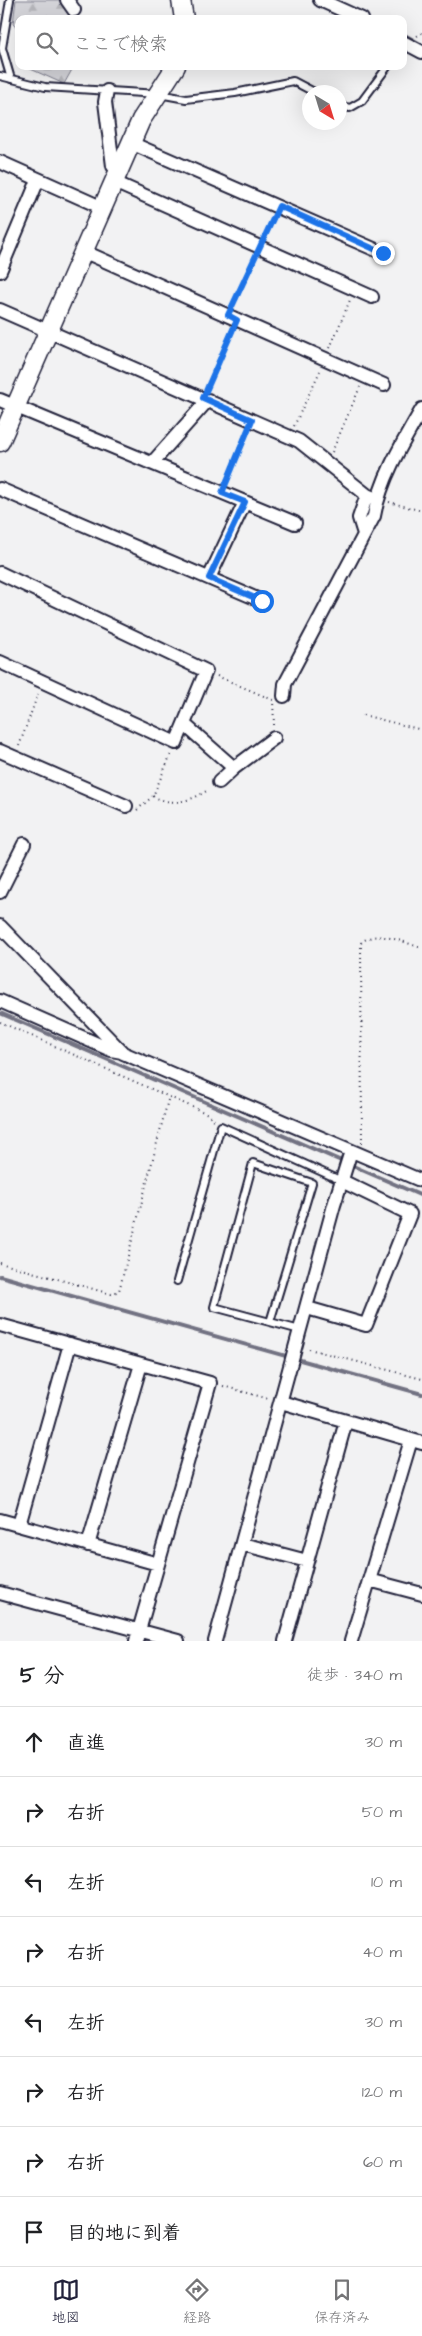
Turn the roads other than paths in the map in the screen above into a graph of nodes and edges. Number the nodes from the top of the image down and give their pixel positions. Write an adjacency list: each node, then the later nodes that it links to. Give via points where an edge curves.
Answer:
1 (10, 0): 11 (lane, via 2,48)
2 (180, 0): 4 (street)
3 (320, 0): 5 (street)
4 (183, 15)
5 (353, 15)
6 (407, 45): 7 (street)
7 (422, 52)
8 (174, 70): 14 (street)
9 (385, 70): 15 (lane, via 362,100)
10 (0, 76): 11 (lane)
11 (11, 79): 13 (lane, via 45,87)
12 (302, 86): 14 (lane, via 293,81 186,99)
13 (107, 91): 14 (lane); 18 (street, via 105,102)
14 (159, 94): 16 (street, via 141,120)
15 (347, 107)
16 (131, 144): 18 (street); 22 (street)
17 (0, 162): 19 (street)
18 (117, 177): 20 (street); 24 (street, via 261,248)
19 (38, 180): 20 (street); 23 (street)
20 (103, 208): 21 (street)
21 (85, 252): 26 (street); 27 (street)
22 (383, 253)
23 (0, 271)
24 (372, 297)
25 (0, 310): 26 (street)
26 (49, 332): 28 (street); 30 (street)
27 (384, 385)
28 (206, 399): 33 (street); 35 (street, via 299,441)
29 (0, 400): 30 (street)
30 (16, 407): 32 (street); 33 (street)
31 (422, 409): 35 (street)
32 (0, 442)
33 (152, 463): 36 (street)
34 (0, 489): 39 (street)
35 (372, 497): 42 (street, via 359,518 364,534 285,684)
36 (245, 502): 37 (street); 39 (street)
37 (295, 523)
38 (0, 573): 43 (street, via 206,671)
39 (209, 578): 40 (street)
40 (262, 601)
41 (0, 662): 43 (street, via 176,743)
42 (284, 696)
43 (184, 724): 46 (street)
44 (274, 738): 46 (street)
45 (0, 751): 48 (street)
46 (234, 768): 47 (street)
47 (219, 782)
48 (126, 806)
49 (24, 844): 50 (street)
50 (0, 892)
51 (0, 926): 53 (street)
52 (0, 1001): 53 (street)
53 (123, 1053): 54 (street)
54 (356, 1153): 55 (street); 56 (street)
55 (342, 1181): 57 (lane, via 221,1126); 58 (street); 58 (street, via 410,1214 366,1325)
56 (422, 1181)
57 (177, 1281)
58 (306, 1308): 61 (street)
59 (270, 1322): 59 (lane, via 214,1307 253,1163 312,1183); 61 (lane)
60 (0, 1325): 62 (street)
61 (300, 1330): 64 (street)
62 (70, 1344): 63 (street); 68 (street)
63 (141, 1364): 70 (street); 72 (street, via 210,1383)
64 (281, 1402): 65 (street); 69 (street)
65 (346, 1421): 66 (street); 71 (street)
66 (417, 1441): 73 (street)
67 (0, 1520): 68 (street)
68 (18, 1525): 70 (street)
69 (242, 1544): 71 (street); 78 (street)
70 (88, 1545): 72 (street)
71 (307, 1562): 79 (street)
72 (158, 1564): 76 (street)
73 (370, 1580): 75 (street); 80 (street)
74 (0, 1593): 76 (street)
75 (422, 1594)
76 (138, 1636): 77 (street)
77 (178, 1641)
78 (215, 1641)
79 (285, 1641)
80 (351, 1641)

